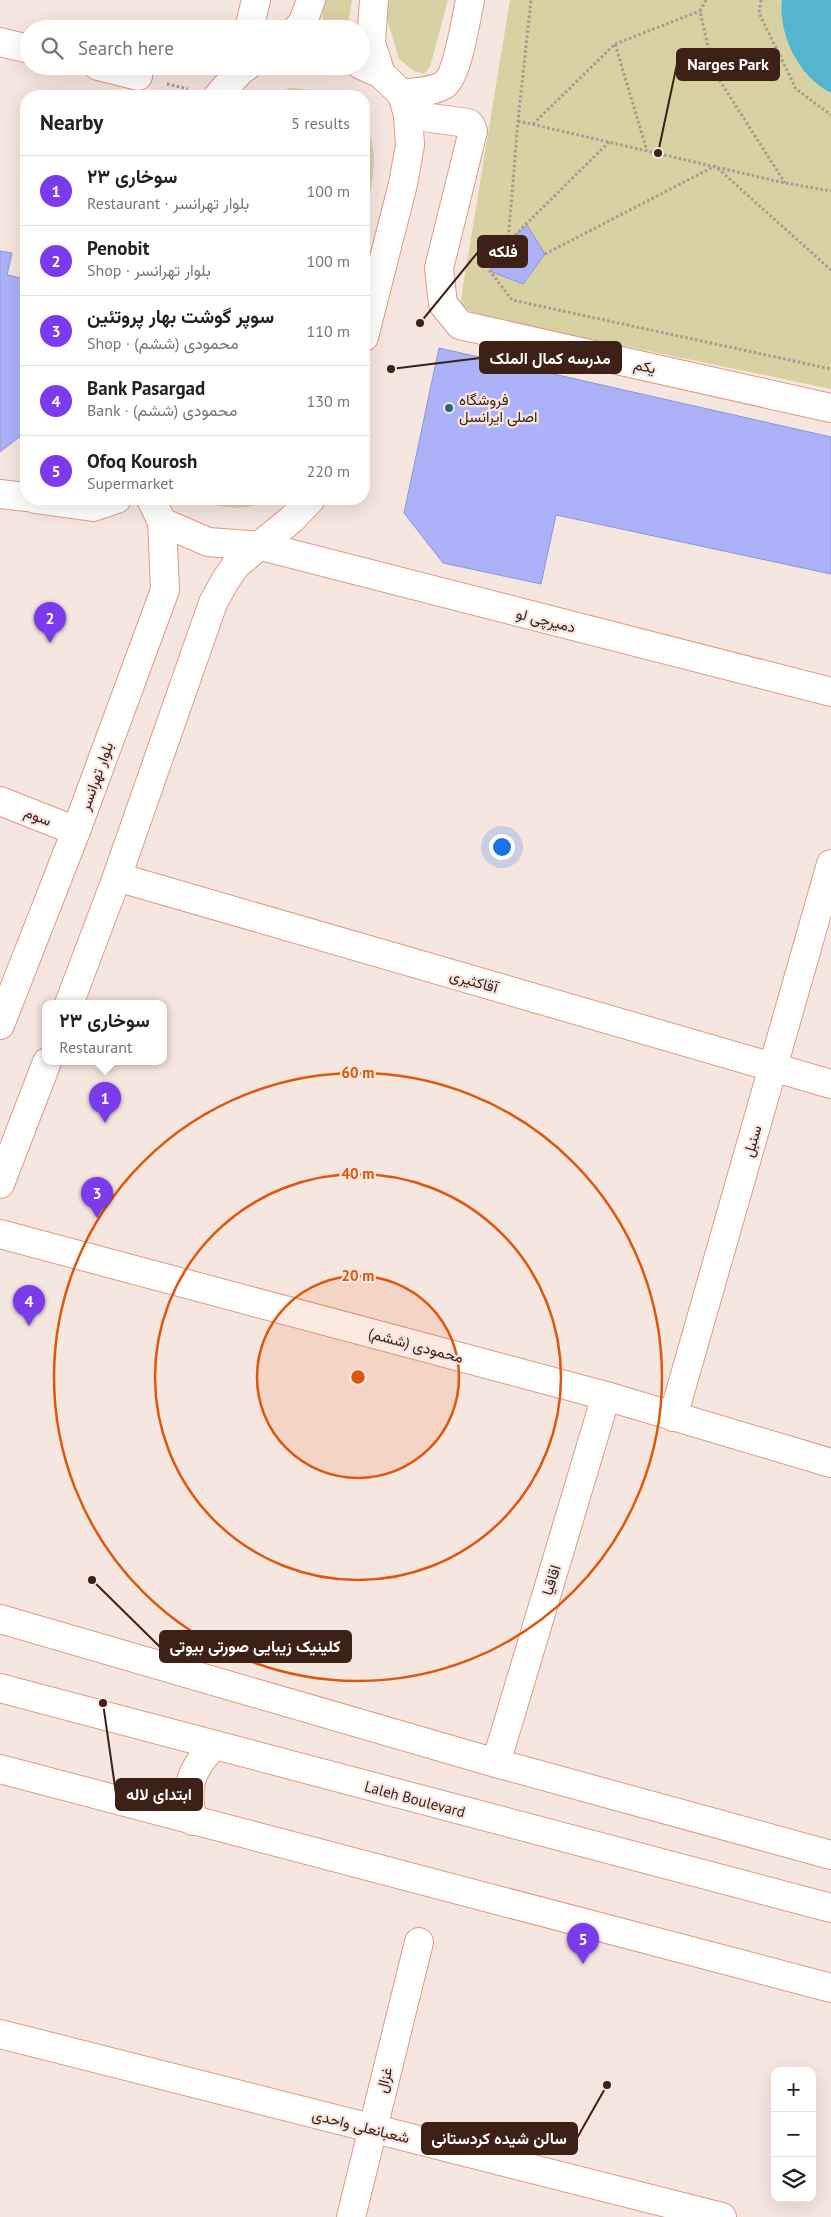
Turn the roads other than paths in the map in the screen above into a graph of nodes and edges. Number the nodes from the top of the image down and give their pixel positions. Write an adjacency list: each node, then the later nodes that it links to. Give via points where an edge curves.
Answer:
1 (256, 0): 5 (street)
2 (311, 0): 6 (street)
3 (374, 0): 9 (street)
4 (470, 0): 14 (street, via 455,67 445,84 426,91)
5 (251, 20)
6 (303, 20)
7 (0, 42): 8 (street)
8 (20, 47)
9 (371, 70): 14 (street)
10 (134, 75): 12 (street)
11 (236, 75): 13 (street)
12 (138, 76)
13 (223, 90)
14 (405, 105): 15 (street, via 410,145 407,165); 16 (street, یکم, via 472,126 439,268 442,304 460,325)
15 (370, 313)
16 (831, 408)
17 (0, 494): 18 (street)
18 (20, 497)
19 (78, 505): 20 (street)
20 (99, 505)
21 (305, 505): 23 (street)
22 (156, 510): 23 (street, دمیرچی لو, via 208,542); 26 (street, بلوار تهرانسر, via 165,590)
23 (261, 546): 24 (street, دمیرچی لو); 28 (street, via 236,565 213,603)
24 (831, 692)
25 (0, 801): 26 (street, سوم)
26 (76, 831): 30 (street, بلوار تهرانسر)
27 (831, 864): 32 (street, سنبل)
28 (117, 877): 29 (street); 32 (street, آقاکثیری)
29 (70, 1000)
30 (0, 1025)
31 (46, 1065): 34 (street)
32 (773, 1068): 33 (street, آقاکثیری); 37 (street, سنبل)
33 (831, 1084)
34 (0, 1184)
35 (0, 1234): 36 (street, محمودی (ششم))
36 (606, 1396): 37 (street, محمودی (ششم)); 42 (street, اقاقیا)
37 (674, 1417): 38 (street, محمودی (ششم))
38 (831, 1463)
39 (0, 1619): 42 (street)
40 (0, 1688): 41 (street, Laleh Boulevard)
41 (214, 1746): 44 (street, via 199,1761 190,1780 188,1800); 46 (street, Laleh Boulevard)
42 (496, 1763): 45 (street)
43 (0, 1769): 44 (street)
44 (193, 1821): 48 (street)
45 (831, 1854)
46 (831, 1908)
47 (419, 1942): 50 (street, غزال)
48 (831, 1988)
49 (0, 2034): 50 (street, شعبانعلی واحدی)
50 (372, 2129): 51 (street, غزال); 52 (street, شعبانعلی واحدی)
51 (350, 2217)
52 (722, 2217)

